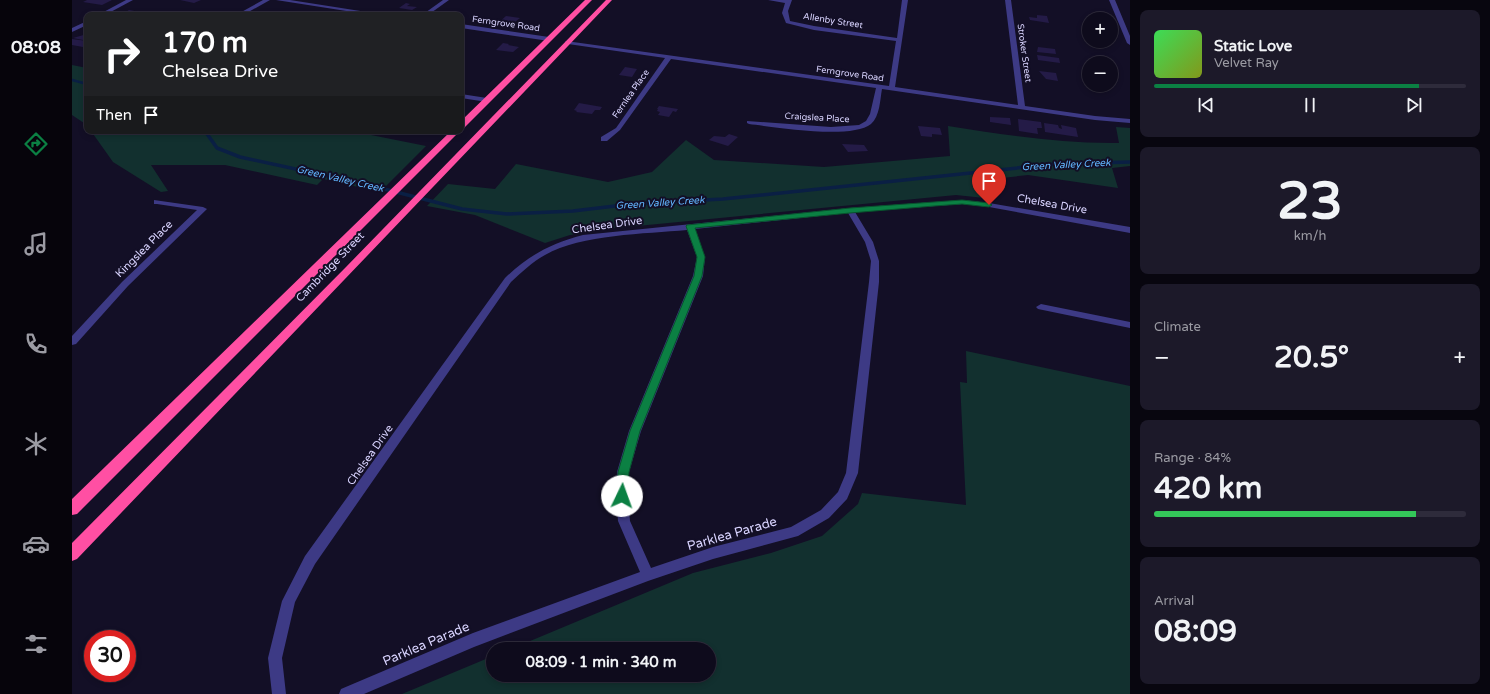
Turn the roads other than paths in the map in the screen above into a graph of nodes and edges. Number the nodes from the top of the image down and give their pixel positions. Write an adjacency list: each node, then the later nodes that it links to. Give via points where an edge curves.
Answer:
1 (130, 0): 14 (street)
2 (267, 0): 15 (street)
3 (279, 0): 11 (street)
4 (446, 0): 17 (street)
5 (589, 0): 22 (highway)
6 (609, 0): 24 (highway, Cambridge Street)
7 (771, 0): 12 (street)
8 (905, 0): 23 (street)
9 (1008, 0): 31 (street, Stroker Street)
10 (1112, 0): 21 (street)
11 (295, 1): 13 (street)
12 (788, 1): 23 (street, Allenby Street, via 784,16 788,22)
13 (354, 11): 16 (street)
14 (106, 12)
15 (245, 12)
16 (361, 12)
17 (429, 12)
18 (84, 24): 20 (street)
19 (464, 26): 22 (street, Ferngrove Road)
20 (72, 30)
21 (1128, 33): 25 (street)
22 (549, 39): 30 (highway)
23 (899, 40): 28 (street)
24 (568, 42): 26 (street, Ferngrove Road); 45 (highway, Cambridge Street)
25 (1130, 43)
26 (669, 56): 27 (street, Ferngrove Road); 36 (street, Fernlea Place, via 618,129)
27 (879, 87): 28 (street, Ferngrove Road); 33 (street, Craigslea Place, via 874,113 869,123 858,128 822,129)
28 (892, 89): 31 (street, Ferngrove Road)
29 (464, 96): 30 (street)
30 (487, 100): 34 (highway)
31 (1022, 108): 32 (street, Ferngrove Road)
32 (1130, 121)
33 (749, 122)
34 (464, 123)
35 (453, 134): 44 (highway, Cambridge Street)
36 (604, 139)
37 (157, 202): 43 (street, Kingslea Place, via 203,209 125,284)
38 (850, 210): 39 (street, Chelsea Drive); 40 (street, Chelsea Drive, via 962,202); 46 (street, Parklea Parade, via 869,242 876,261 852,474 843,495 825,514 794,532 712,553)
39 (690, 226): 46 (street, via 701,257 698,276 635,431 623,472 624,521); 47 (street, Chelsea Drive, via 583,238 554,246 529,259 508,280 310,560 289,601 275,658)
40 (1130, 230)
41 (1041, 307): 42 (street)
42 (1130, 325)
43 (72, 342)
44 (72, 509)
45 (74, 549)
46 (648, 575): 48 (street, Parklea Parade, via 472,640)
47 (279, 694)
48 (346, 694)

